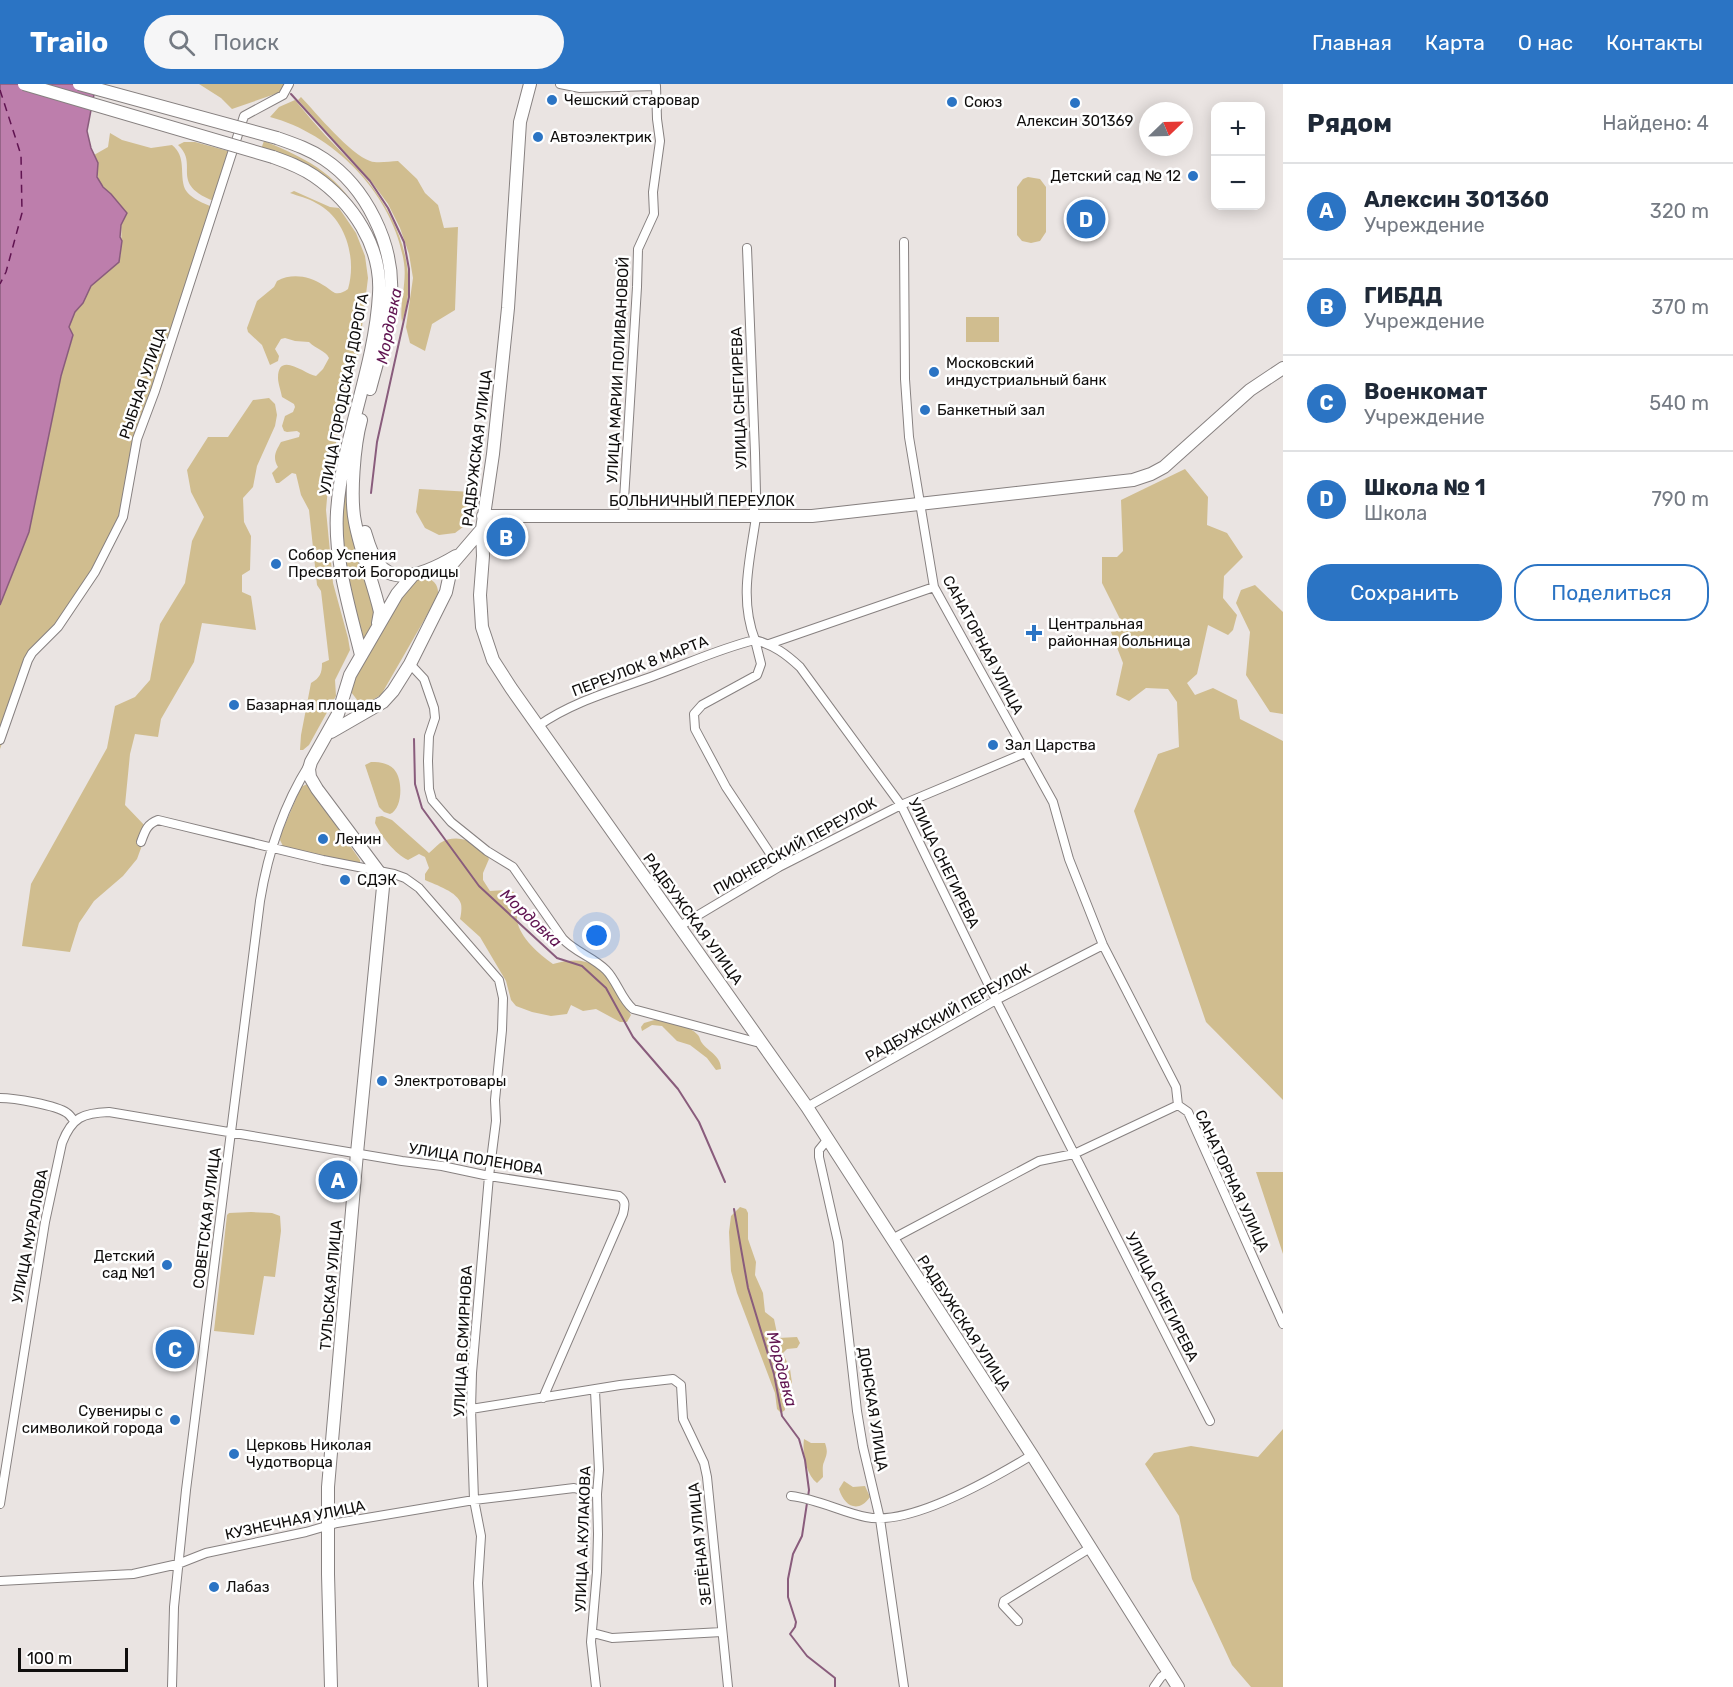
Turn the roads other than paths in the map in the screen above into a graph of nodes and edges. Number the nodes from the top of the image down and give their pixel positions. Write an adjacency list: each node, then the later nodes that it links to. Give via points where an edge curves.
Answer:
1 (24, 84): 21 (main road, УЛИЦА ГОРОДСКАЯ ДОРОГА, bridge, via 297,166 347,205 361,224 377,265 379,292 376,325 345,451 336,514 340,565)
2 (79, 84): 9 (main road, УЛИЦА ГОРОДСКАЯ ДОРОГА, bridge, via 305,148 342,174 359,193 383,240 391,293 360,426)
3 (289, 84): 27 (street, РЫБНАЯ УЛИЦА, via 283,95 244,116 137,439 123,517 95,572 52,634 28,660)
4 (530, 84): 13 (main road, РАДБУЖСКАЯ УЛИЦА, via 520,122 508,308)
5 (560, 84): 11 (street, УЛИЦА МАРИИ ПОЛИВАНОВОЙ, via 580,88 656,86 660,141 654,214 636,257)
6 (904, 242): 10 (street, САНАТОРНАЯ УЛИЦА, via 907,411)
7 (747, 248): 12 (street, УЛИЦА СНЕГИРЕВА)
8 (1283, 368): 10 (main road, БОЛЬНИЧНЫЙ ПЕРЕУЛОК, via 1250,390 1170,462 1143,477)
9 (355, 472): 15 (main road, УЛИЦА ГОРОДСКАЯ ДОРОГА, via 360,515 378,564 394,574); 18 (main road, УЛИЦА ГОРОДСКАЯ ДОРОГА, via 355,520 380,612)
10 (920, 503): 12 (main road, БОЛЬНИЧНЫЙ ПЕРЕУЛОК, via 840,513); 16 (street, САНАТОРНАЯ УЛИЦА)
11 (623, 516): 12 (main road, БОЛЬНИЧНЫЙ ПЕРЕУЛОК); 13 (main road, БОЛЬНИЧНЫЙ ПЕРЕУЛОК)
12 (756, 517): 19 (street, УЛИЦА СНЕГИРЕВА, via 745,599)
13 (482, 522): 14 (main road); 25 (main road, РАДБУЖСКАЯ УЛИЦА, via 480,612 487,645 501,674)
14 (462, 552): 15 (main road); 17 (main road, via 450,569)
15 (419, 573): 17 (main road, via 431,573 440,579); 18 (main road, via 398,594)
16 (934, 587): 20 (street); 28 (street, САНАТОРНАЯ УЛИЦА)
17 (446, 592): 22 (main road)
18 (377, 628): 21 (main road)
19 (755, 640): 20 (street, УЛИЦА СНЕГИРЕВА); 25 (street, ПЕРЕУЛОК 8 МАРТА, via 582,702); 33 (street, via 761,664 757,675 702,705 694,714 695,729 726,786)
20 (769, 644): 30 (street, УЛИЦА СНЕГИРЕВА, via 800,667)
21 (361, 655): 23 (main road)
22 (410, 664): 24 (main road, via 383,702); 38 (street, via 424,680 434,708 428,775 432,800 440,811 513,867 563,939 606,970 633,1009 756,1042)
23 (344, 691): 24 (main road, via 355,706); 26 (main road)
24 (367, 710): 26 (main road)
25 (538, 726): 35 (main road, РАДБУЖСКАЯ УЛИЦА)
26 (327, 735): 29 (main road)
27 (0, 740)
28 (1025, 753): 30 (street, ПИОНЕРСКИЙ ПЕРЕУЛОК); 36 (street, САНАТОРНАЯ УЛИЦА, via 1053,802 1069,859)
29 (311, 762): 32 (street, СОВЕТСКАЯ УЛИЦА); 34 (main road, via 309,769 317,789)
30 (901, 804): 33 (street, ПИОНЕРСКИЙ ПЕРЕУЛОК); 37 (street, УЛИЦА СНЕГИРЕВА)
31 (141, 842): 32 (street, via 146,828 159,820)
32 (270, 847): 34 (street); 43 (street, СОВЕТСКАЯ УЛИЦА)
33 (779, 867): 35 (street, ПИОНЕРСКИЙ ПЕРЕУЛОК)
34 (379, 872): 45 (main road, ТУЛЬСКАЯ УЛИЦА, via 382,903); 47 (street, УЛИЦА В.СМИРНОВА, via 405,878 419,888 499,980 502,1030)
35 (680, 926): 38 (main road, РАДБУЖСКАЯ УЛИЦА)
36 (1103, 945): 37 (street, РАДБУЖСКИЙ ПЕРЕУЛОК); 40 (street, САНАТОРНАЯ УЛИЦА, via 1176,1088)
37 (996, 1000): 41 (street, РАДБУЖСКИЙ ПЕРЕУЛОК); 46 (street, УЛИЦА СНЕГИРЕВА)
38 (760, 1038): 41 (main road, РАДБУЖСКАЯ УЛИЦА)
39 (0, 1098): 42 (street, via 52,1108 67,1113)
40 (1178, 1105): 46 (street); 49 (street, САНАТОРНАЯ УЛИЦА, via 1188,1112)
41 (807, 1107): 44 (main road, РАДБУЖСКАЯ УЛИЦА)
42 (74, 1121): 43 (street, УЛИЦА ПОЛЕНОВА, via 86,1114 109,1112); 58 (street, УЛИЦА МУРАЛОВА, via 62,1143 45,1222)
43 (231, 1133): 45 (street, УЛИЦА ПОЛЕНОВА); 62 (street, СОВЕТСКАЯ УЛИЦА)
44 (828, 1139): 48 (main road, РАДБУЖСКАЯ УЛИЦА); 59 (street, ДОНСКАЯ УЛИЦА, via 819,1149 819,1157 838,1242 863,1448)
45 (357, 1153): 47 (street, УЛИЦА ПОЛЕНОВА); 60 (main road, ТУЛЬСКАЯ УЛИЦА)
46 (1074, 1154): 48 (street, via 1040,1161); 53 (street, УЛИЦА СНЕГИРЕВА)
47 (489, 1176): 51 (street, УЛИЦА ПОЛЕНОВА, via 619,1196 626,1205); 52 (street, УЛИЦА В.СМИРНОВА)
48 (892, 1239): 54 (main road, РАДБУЖСКАЯ УЛИЦА)
49 (1283, 1324)
50 (595, 1391): 51 (street, ЗЕЛЁНАЯ УЛИЦА); 55 (street, УЛИЦА А.КУЛАКОВА, via 599,1439); 65 (street, ЗЕЛЁНАЯ УЛИЦА, via 673,1379 681,1385 683,1419 707,1477)
51 (543, 1398): 52 (street, ЗЕЛЁНАЯ УЛИЦА)
52 (471, 1410): 57 (street, УЛИЦА В.СМИРНОВА)
53 (1210, 1421)
54 (1032, 1455): 59 (street, via 949,1498 895,1518); 61 (main road, РАДБУЖСКАЯ УЛИЦА)
55 (597, 1494): 57 (street, КУЗНЕЧНАЯ УЛИЦА, via 574,1488); 66 (street, УЛИЦА А.КУЛАКОВА)
56 (791, 1496): 59 (street)
57 (474, 1500): 60 (street, КУЗНЕЧНАЯ УЛИЦА); 70 (street, УЛИЦА В.СМИРНОВА, via 481,1536 478,1584)
58 (0, 1504)
59 (880, 1519): 73 (street, ДОНСКАЯ УЛИЦА)
60 (327, 1526): 62 (street, КУЗНЕЧНАЯ УЛИЦА, via 206,1553); 69 (main road, ТУЛЬСКАЯ УЛИЦА)
61 (1090, 1548): 64 (street, via 1004,1601 1003,1605); 67 (main road, РАДБУЖСКАЯ УЛИЦА)
62 (178, 1564): 63 (street, КУЗНЕЧНАЯ УЛИЦА, via 133,1574); 68 (street, СОВЕТСКАЯ УЛИЦА)
63 (0, 1581)
64 (1018, 1622)
65 (722, 1632): 66 (street, via 612,1638); 72 (street, ЗЕЛЁНАЯ УЛИЦА)
66 (593, 1633): 71 (street, УЛИЦА А.КУЛАКОВА)
67 (1168, 1672): 74 (street); 75 (main road, РАДБУЖСКАЯ УЛИЦА)
68 (172, 1687)
69 (331, 1687)
70 (483, 1687)
71 (596, 1687)
72 (728, 1687)
73 (904, 1687)
74 (1154, 1687)
75 (1178, 1687)

